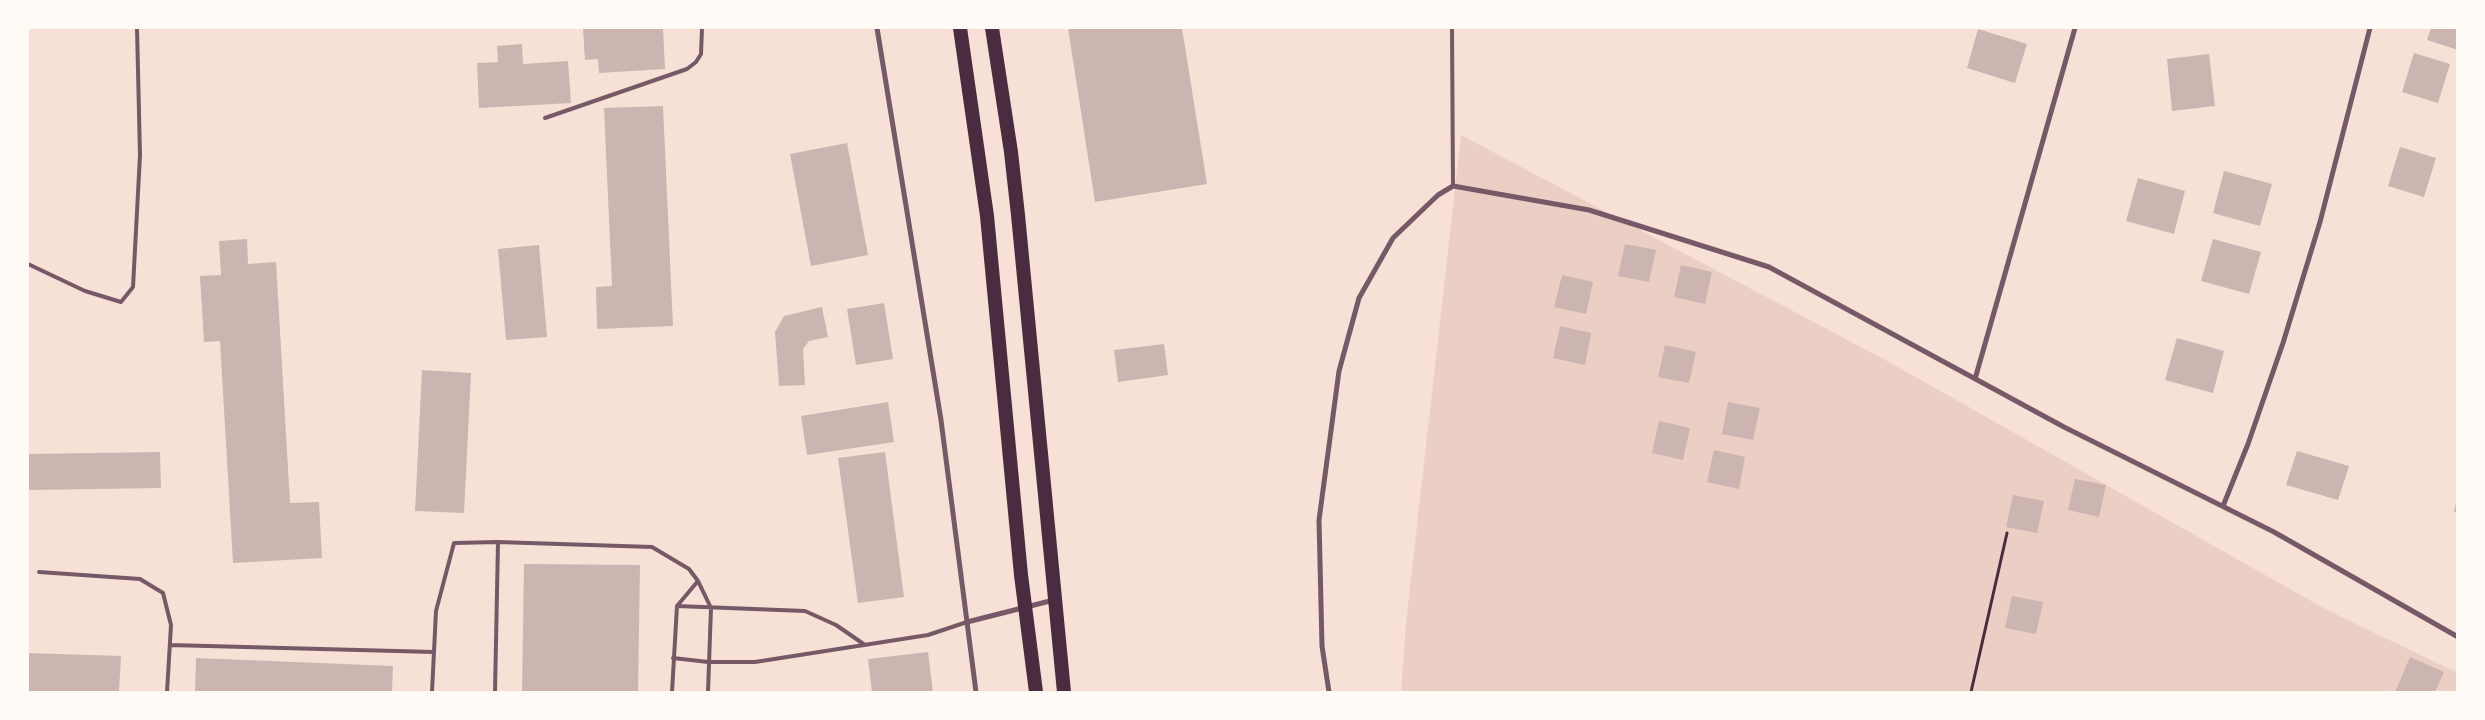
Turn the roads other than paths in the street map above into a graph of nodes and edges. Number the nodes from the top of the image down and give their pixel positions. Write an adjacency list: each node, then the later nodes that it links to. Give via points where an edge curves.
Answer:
1 (137, 28): 11 (lane, via 140,155 134,287 121,302 85,291)
2 (702, 28): 9 (lane, via 701,54 687,69)
3 (877, 28): 21 (street, via 941,420)
4 (960, 28): 20 (highway, via 987,216)
5 (992, 28): 17 (highway, via 1018,215)
6 (1452, 28): 10 (lane)
7 (2075, 28): 12 (street)
8 (2370, 28): 13 (street, via 2320,222 2283,343)
9 (545, 118)
10 (1453, 186): 12 (street, via 1589,210 1769,267); 36 (street, via 1438,195 1392,238 1359,298 1339,372 1318,520 1322,646)
11 (28, 264)
12 (1975, 379): 13 (street)
13 (2223, 506): 22 (street)
14 (498, 542): 16 (lane, via 652,547 689,569); 25 (lane, via 454,543 436,610); 30 (lane)
15 (39, 572): 23 (lane, via 140,579 163,593 171,625)
16 (698, 581): 18 (lane); 19 (lane)
17 (1054, 600): 20 (street); 35 (highway)
18 (677, 606): 19 (lane); 26 (lane)
19 (711, 608): 24 (lane, via 805,611 836,625); 27 (lane)
20 (1026, 608): 21 (street); 34 (highway)
21 (967, 622): 24 (lane, via 928,635); 33 (street)
22 (2458, 636)
23 (170, 645): 25 (lane); 28 (lane)
24 (865, 645): 27 (lane, via 755,662)
25 (434, 652): 29 (lane)
26 (673, 658): 27 (lane); 31 (lane)
27 (708, 662): 32 (lane)
28 (167, 692)
29 (432, 692)
30 (495, 692)
31 (672, 692)
32 (708, 692)
33 (976, 692)
34 (1036, 692)
35 (1064, 692)
36 (1329, 692)

